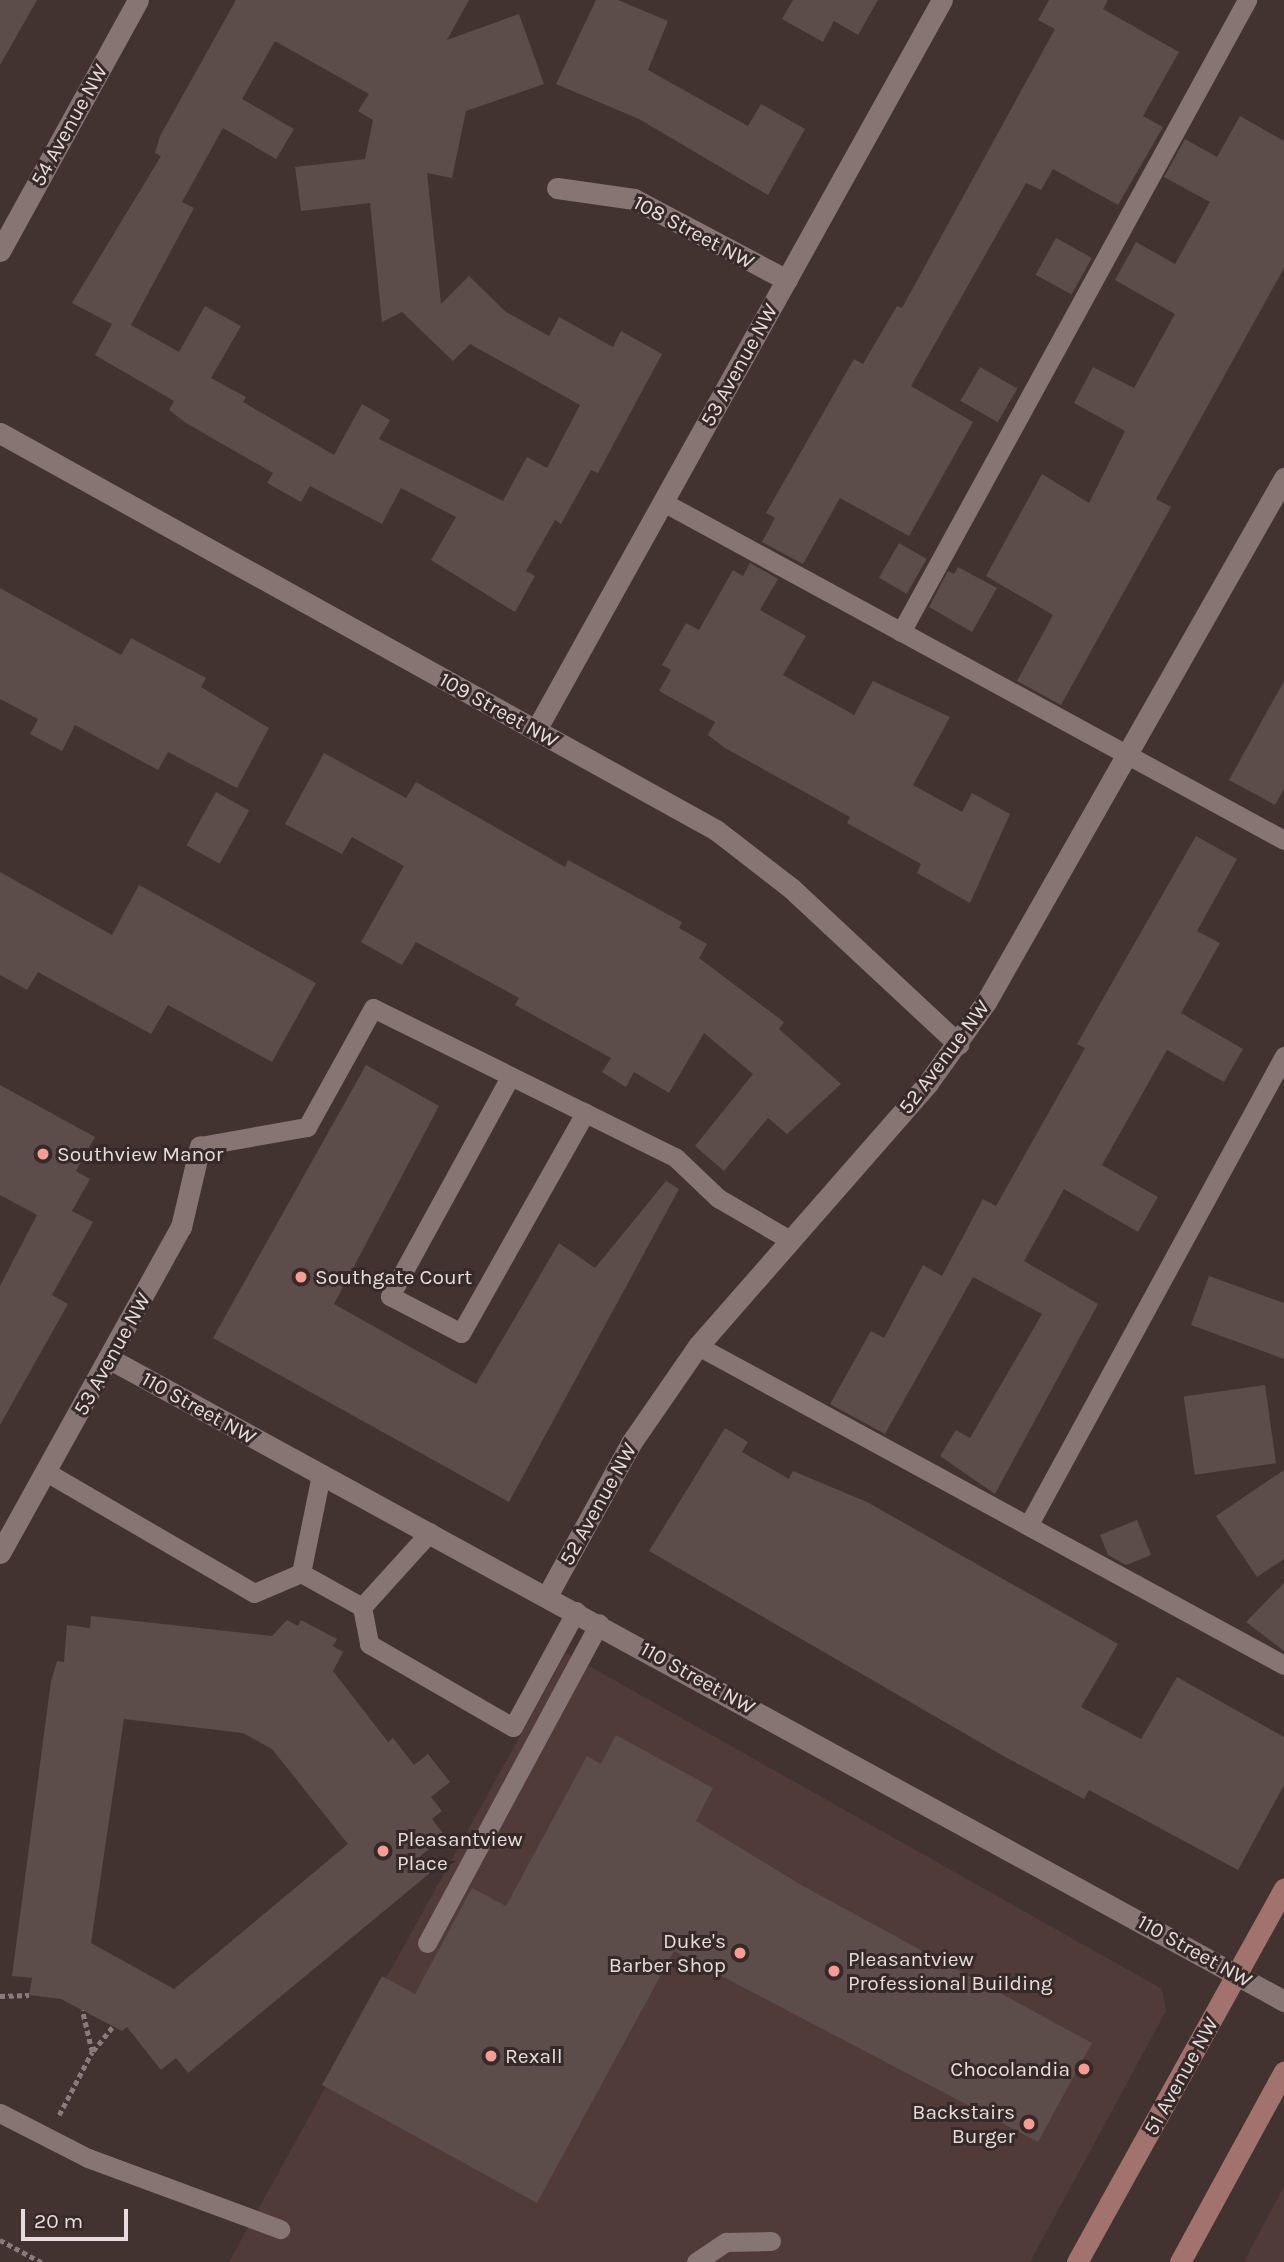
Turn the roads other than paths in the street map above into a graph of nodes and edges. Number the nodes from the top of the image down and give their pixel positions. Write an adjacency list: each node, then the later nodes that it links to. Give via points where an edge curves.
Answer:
1 (138, 0): 5 (street, 54 Avenue NW)
2 (942, 0): 6 (street, 53 Avenue NW)
3 (1247, 0): 10 (lane)
4 (557, 188): 6 (street, 108 Street NW, via 634,199)
5 (0, 251)
6 (787, 280): 9 (street, 53 Avenue NW)
7 (0, 433): 11 (street, 109 Street NW)
8 (1284, 478): 12 (street, 52 Avenue NW)
9 (663, 502): 10 (lane); 11 (street, 53 Avenue NW)
10 (901, 632): 12 (lane)
11 (536, 730): 14 (street, 109 Street NW, via 671,803 763,864)
12 (1130, 756): 13 (lane); 14 (street, 52 Avenue NW)
13 (1284, 840)
14 (958, 1044): 19 (street, 52 Avenue NW)
15 (1284, 1056): 24 (lane)
16 (510, 1077): 17 (lane); 17 (lane, via 390,1296 461,1333); 18 (lane, via 373,1008 307,1127)
17 (585, 1113): 19 (lane, via 676,1158 718,1198)
18 (200, 1146): 21 (street, 53 Avenue NW, via 181,1227)
19 (790, 1240): 20 (street, 52 Avenue NW)
20 (698, 1346): 24 (lane); 28 (street, 52 Avenue NW, via 631,1443)
21 (110, 1359): 22 (street, 53 Avenue NW); 23 (street, 110 Street NW)
22 (48, 1472): 26 (street, 53 Avenue NW); 27 (lane, via 254,1593)
23 (321, 1475): 25 (street, 110 Street NW); 27 (lane)
24 (1028, 1524): 32 (lane)
25 (430, 1532): 28 (street, 110 Street NW); 29 (lane)
26 (0, 1553)
27 (301, 1573): 29 (lane)
28 (547, 1596): 30 (street, 110 Street NW)
29 (362, 1607): 30 (lane, via 369,1644 513,1727)
30 (576, 1611): 31 (street, 110 Street NW)
31 (599, 1623): 34 (lane); 35 (street, 110 Street NW)
32 (1284, 1665)
33 (1284, 1889): 35 (main road, 51 Avenue NW)
34 (427, 1943)
35 (1237, 1975): 36 (street, 110 Street NW); 42 (main road, 51 Avenue NW)
36 (1284, 2001)
37 (1284, 2071): 43 (main road)
38 (0, 2113): 39 (lane, via 46,2139)
39 (280, 2229)
40 (771, 2241): 41 (lane, via 726,2242)
41 (696, 2262)
42 (1077, 2262)
43 (1180, 2262)

